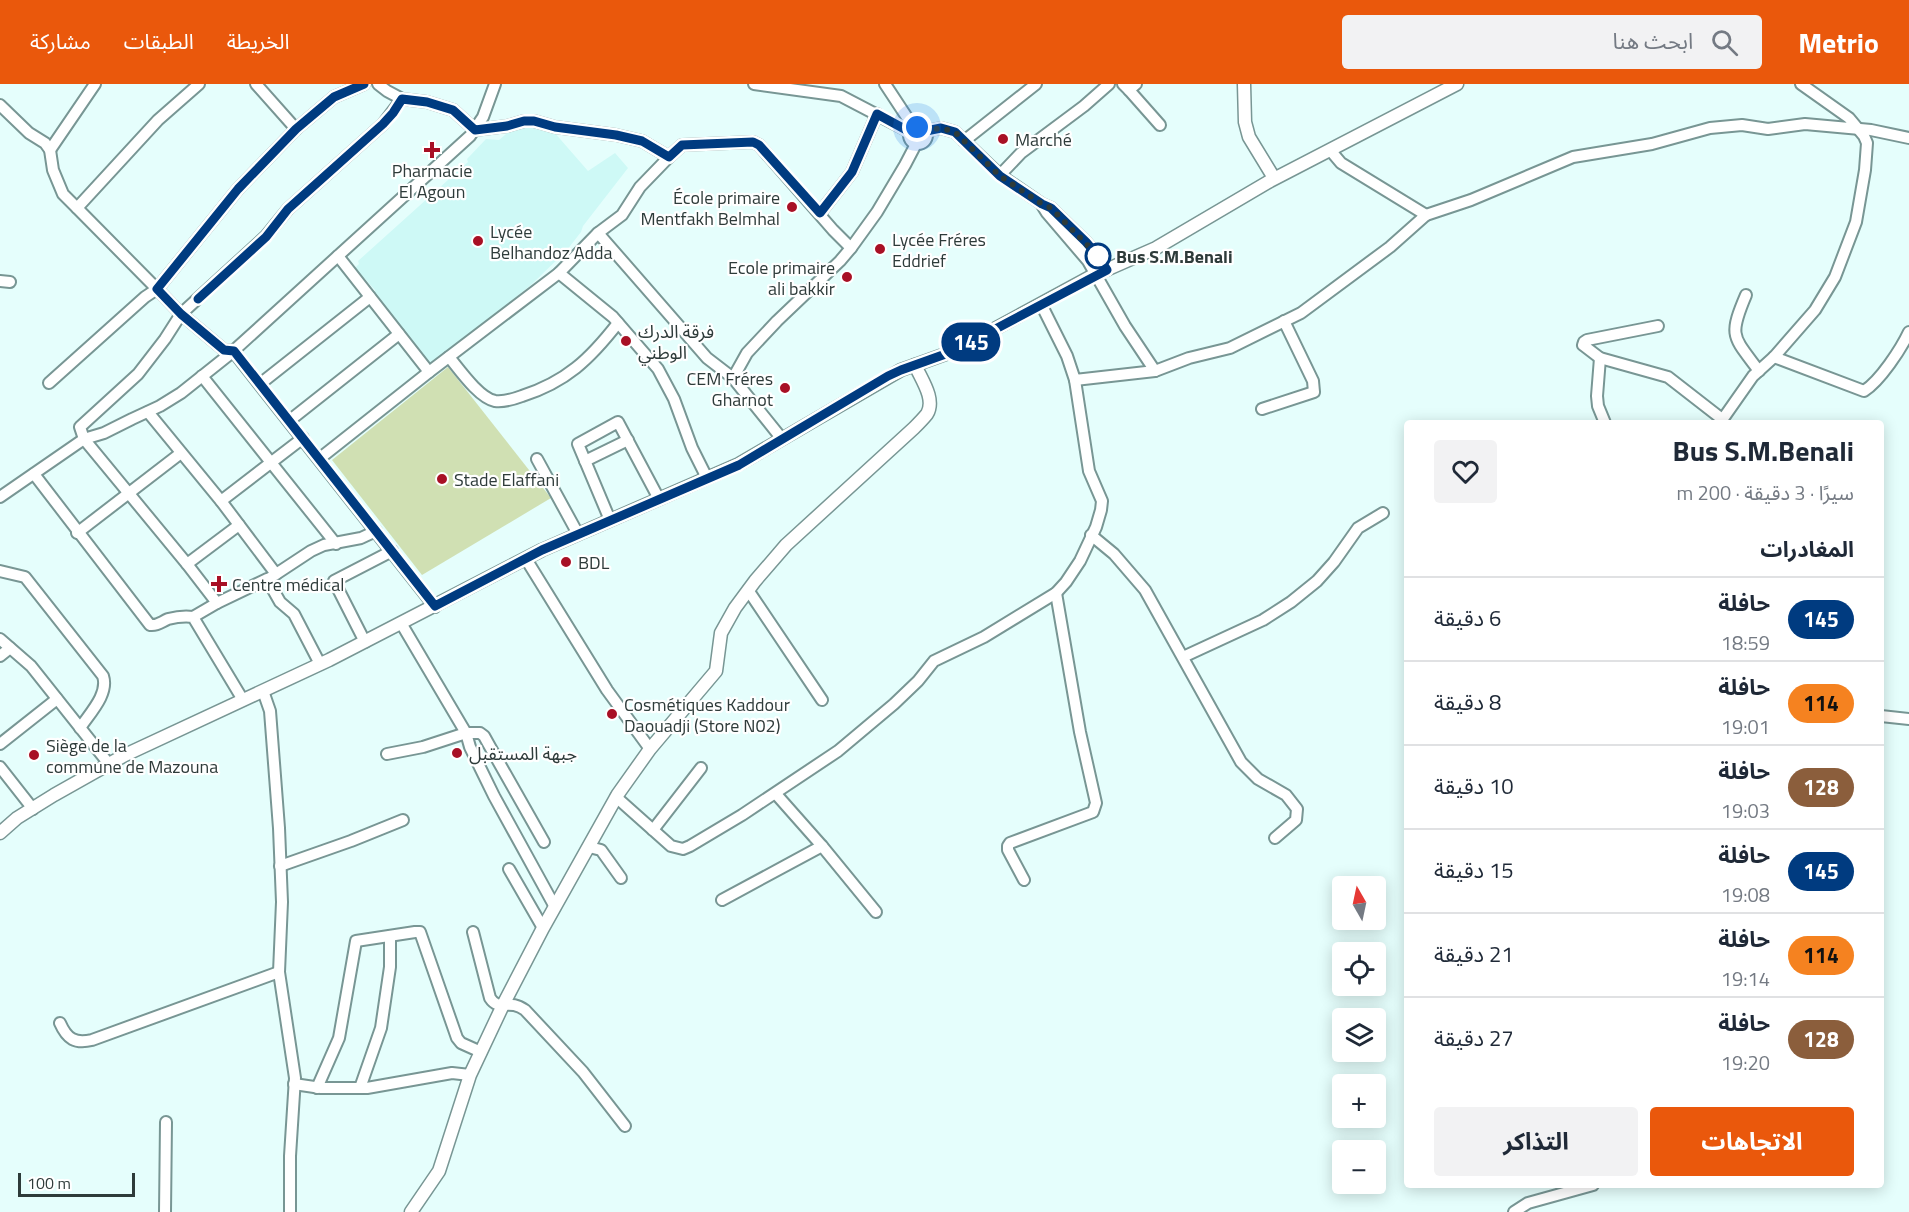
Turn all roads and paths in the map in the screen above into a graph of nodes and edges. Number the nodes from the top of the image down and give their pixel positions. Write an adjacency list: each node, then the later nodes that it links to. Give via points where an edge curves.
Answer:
1 (95, 84): 27 (street)
2 (199, 84): 32 (street, via 158,120)
3 (256, 84): 19 (street)
4 (364, 84): 19 (street, via 334,97)
5 (378, 84): 15 (street)
6 (495, 84): 21 (street)
7 (754, 84): 17 (street, via 841,96)
8 (885, 84): 22 (street)
9 (1036, 84): 25 (street)
10 (1109, 84): 30 (street, via 1021,153)
11 (1244, 84): 31 (main road, via 1249,137)
12 (1457, 84): 28 (main road)
13 (1801, 84): 20 (street)
14 (1130, 86): 18 (street)
15 (402, 99): 21 (street, via 453,110); 44 (street, via 383,124 288,209 266,237)
16 (0, 105): 27 (street)
17 (877, 114): 22 (street); 33 (street, via 852,172)
18 (1160, 125)
19 (296, 129): 40 (street, via 238,189)
20 (1859, 129): 24 (street); 34 (street, via 1805,124 1768,129 1742,125 1710,128 1652,144 1574,158); 52 (street, via 1868,149 1856,222 1848,244 1835,277 1815,310)
21 (475, 130): 29 (street, via 534,121 642,141); 37 (street)
22 (912, 130): 23 (street, via 920,126); 26 (street, via 911,141)
23 (926, 131): 25 (street, via 941,128 955,132); 26 (street, via 926,140)
24 (1909, 138)
25 (964, 141): 30 (street)
26 (916, 144): 36 (street)
27 (50, 150): 32 (street, via 63,194)
28 (1330, 150): 31 (main road); 34 (street, via 1341,163)
29 (669, 157): 33 (street, via 682,145 753,142); 35 (street, via 640,187 622,215)
30 (1000, 176): 38 (street, via 1042,204 1088,261)
31 (1274, 178): 38 (main road, via 1156,248)
32 (76, 208): 40 (street)
33 (820, 213): 36 (street)
34 (1426, 215): 45 (street, via 1390,248 1301,313)
35 (598, 233): 39 (street); 59 (street, via 707,358)
36 (851, 248): 59 (street, via 747,353)
37 (338, 256): 42 (street); 50 (street)
38 (1102, 272): 43 (main road); 55 (street, via 1125,326)
39 (559, 273): 46 (street); 51 (street)
40 (157, 289): 44 (street); 61 (street)
41 (1746, 295): 56 (street, via 1736,317 1735,339)
42 (370, 297): 49 (street); 62 (street)
43 (1041, 304): 54 (main road, via 954,351); 60 (street)
44 (181, 314): 50 (street, via 224,350); 70 (street, via 138,374 80,427)
45 (1284, 321): 55 (street, via 1230,348 1199,354); 63 (street, via 1313,381 1314,392)
46 (618, 323): 51 (street, via 576,368 544,389 511,400 494,401 479,392); 79 (street, via 658,369)
47 (1658, 326): 53 (street, via 1584,342)
48 (1909, 332): 52 (street, via 1887,366 1864,391)
49 (399, 334): 57 (street); 68 (street)
50 (234, 351): 58 (street); 62 (street)
51 (449, 357): 57 (street)
52 (1774, 357): 56 (street)
53 (1600, 358): 65 (street, via 1597,396); 66 (street, via 1668,378)
54 (915, 365): 71 (main road, via 875,383); 97 (main road, via 929,395 928,412 786,545)
55 (1155, 371): 60 (street)
56 (1759, 371): 67 (street)
57 (429, 372): 74 (street)
58 (202, 376): 64 (street); 77 (street)
59 (733, 378): 71 (street)
60 (1075, 380): 90 (street, via 1089,471 1102,501)
61 (49, 383)
62 (260, 384): 68 (street)
63 (1262, 409)
64 (148, 412): 70 (street); 73 (street)
65 (1604, 420)
66 (1720, 420)
67 (1722, 420)
68 (289, 421): 69 (street)
69 (303, 438): 74 (street); 77 (street)
70 (84, 439): 78 (street); 80 (street)
71 (782, 439): 79 (main road, via 739,465)
72 (628, 440): 76 (street); 76 (street, via 618,422 578,444); 82 (street)
73 (181, 453): 80 (street); 83 (street)
74 (319, 459): 87 (street)
75 (537, 459): 89 (street)
76 (585, 461): 85 (street)
77 (271, 463): 83 (street); 91 (street)
78 (33, 474): 81 (street); 88 (street)
79 (707, 478): 82 (main road)
80 (129, 493): 88 (street); 94 (street)
81 (0, 497)
82 (659, 499): 85 (main road)
83 (221, 501): 86 (street)
84 (1383, 513): 107 (street, via 1358,528 1317,581 1291,602 1263,620)
85 (610, 520): 89 (main road)
86 (239, 525): 94 (street); 96 (street)
87 (376, 531): 91 (street); 92 (street)
88 (77, 533): 101 (street, via 150,625)
89 (578, 534): 93 (main road)
90 (1091, 536): 98 (street, via 1080,561); 107 (street, via 1114,554 1145,590)
91 (336, 544): 96 (street, via 311,551)
92 (392, 550): 100 (street); 104 (street, via 334,581)
93 (526, 559): 100 (main road); 118 (street, via 607,690)
94 (187, 564): 99 (street)
95 (0, 570): 115 (street, via 26,577 103,675 106,684 99,701)
96 (272, 577): 99 (street); 108 (street, via 280,602 294,614)
97 (748, 590): 112 (street); 118 (main road, via 722,633 716,671)
98 (1056, 593): 123 (street, via 984,637 934,661 862,733); 136 (street, via 1096,803 1093,812 1010,843 1008,850)
99 (217, 603): 101 (street)
100 (435, 606): 102 (main road)
101 (193, 617): 111 (street)
102 (402, 623): 104 (main road); 116 (street)
103 (0, 639): 105 (street)
104 (365, 642): 108 (main road)
105 (10, 648): 106 (street); 110 (street)
106 (0, 656)
107 (1183, 657): 129 (street, via 1241,762 1258,779 1286,795 1297,809 1296,820)
108 (320, 664): 109 (main road)
109 (263, 690): 111 (main road); 133 (street, via 270,711)
110 (57, 699): 115 (street); 117 (street)
111 (243, 700): 120 (main road)
112 (822, 700)
113 (1884, 716): 114 (street)
114 (1909, 719)
115 (80, 728): 120 (street)
116 (466, 733): 119 (street); 130 (street, via 484,736); 138 (street, via 494,796)
117 (0, 744)
118 (651, 749): 124 (main road)
119 (387, 754)
120 (109, 764): 125 (main road)
121 (0, 767): 125 (street)
122 (701, 768): 127 (street)
123 (776, 794): 127 (street, via 683,849 671,846); 131 (street)
124 (616, 797): 127 (street); 132 (main road)
125 (33, 809): 128 (main road)
126 (403, 820): 133 (street)
127 (653, 830)
128 (0, 833)
129 (1275, 838)
130 (544, 842)
131 (822, 846): 137 (street); 139 (street)
132 (589, 848): 135 (street, via 601,850); 138 (main road)
133 (280, 866): 143 (street)
134 (509, 869): 140 (street)
135 (621, 878)
136 (1024, 880)
137 (722, 900)
138 (555, 907): 140 (main road)
139 (876, 912)
140 (543, 928): 144 (main road)
141 (473, 932): 144 (street, via 490,998 495,1005)
142 (390, 936): 146 (street, via 420,932 457,1038); 149 (street, via 356,941 339,1038); 150 (street, via 390,967 381,1028)
143 (279, 972): 145 (street, via 92,1040 73,1041); 148 (street)
144 (503, 1005): 146 (main road); 152 (street, via 516,1004 525,1010 583,1072)
145 (60, 1023)
146 (481, 1052): 147 (main road)
147 (470, 1076): 150 (street, via 452,1073); 156 (main road, via 439,1171)
148 (294, 1084): 149 (street); 155 (street)
149 (317, 1088): 150 (street)
150 (360, 1088)
151 (166, 1122): 154 (street)
152 (625, 1126)
153 (1582, 1188): 157 (street, via 1528,1203)
154 (165, 1212)
155 (290, 1212)
156 (411, 1212)
157 (1514, 1212)

